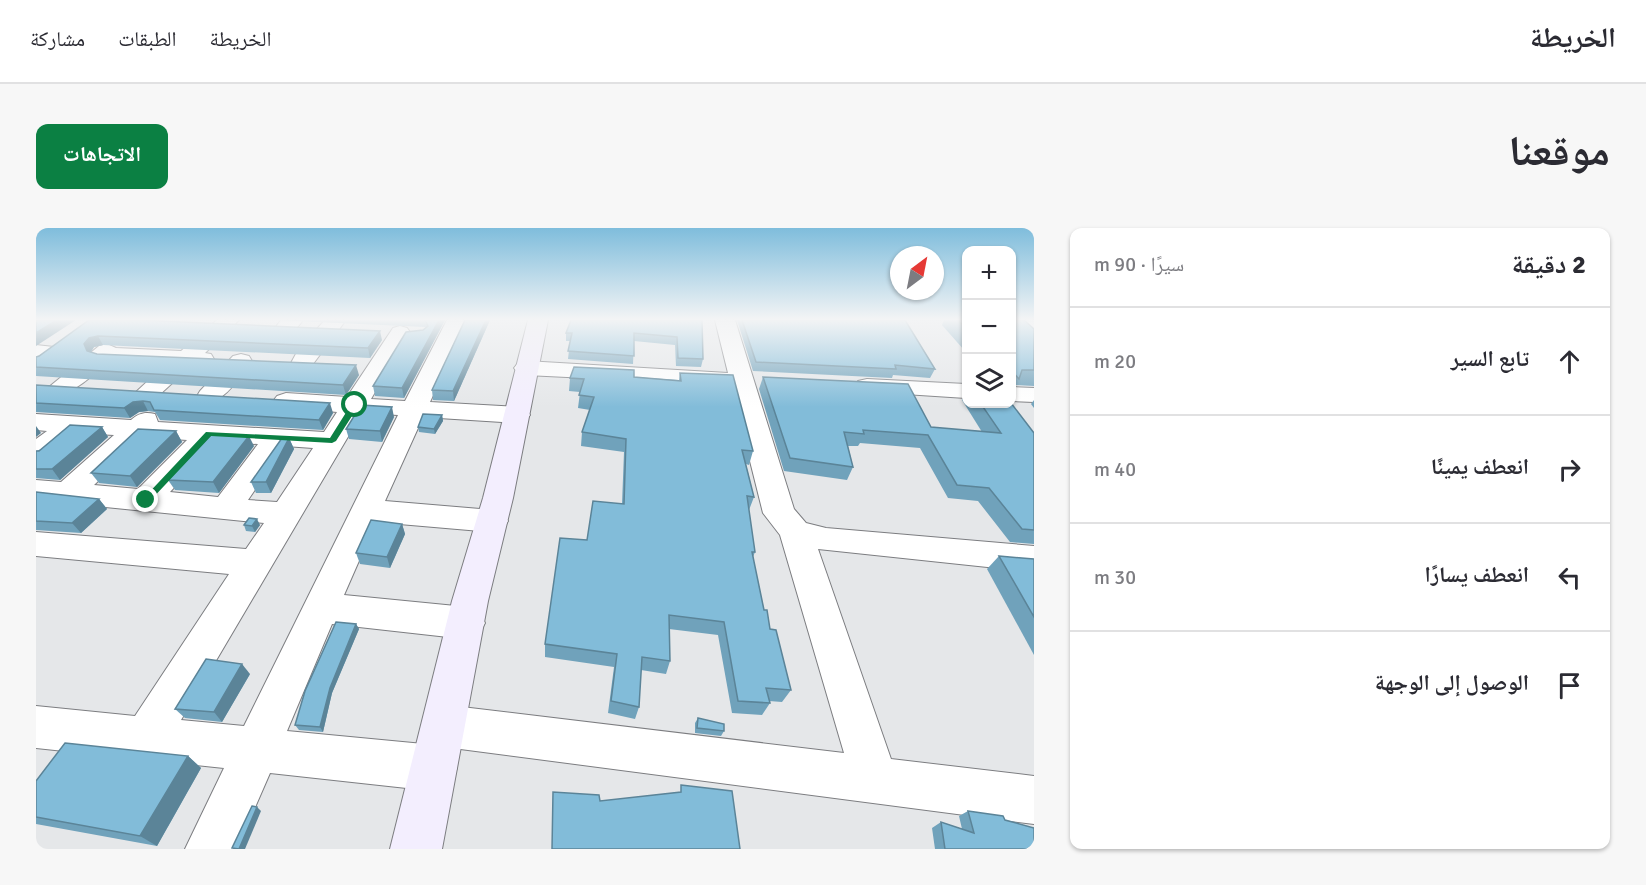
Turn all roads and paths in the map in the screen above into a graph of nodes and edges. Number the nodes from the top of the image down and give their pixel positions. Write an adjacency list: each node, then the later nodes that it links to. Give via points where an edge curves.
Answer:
1 (110, 349): 8 (street)
2 (207, 349): 9 (street)
3 (313, 349): 10 (street)
4 (395, 349): 23 (street, via 368,366)
5 (420, 349): 24 (street)
6 (531, 349): 11 (street)
7 (739, 349): 12 (street)
8 (104, 354): 9 (street); 15 (street)
9 (188, 358): 10 (street); 18 (street)
10 (282, 363): 21 (street); 22 (street, via 310,373)
11 (526, 368): 12 (street); 25 (street)
12 (754, 381): 40 (street, via 778,513)
13 (36, 385): 15 (street)
14 (848, 386): 17 (street)
15 (61, 387): 16 (street)
16 (94, 389)
17 (962, 391)
18 (149, 392): 21 (street); 28 (street)
19 (1016, 393): 20 (street)
20 (1034, 395)
21 (209, 396): 22 (street)
22 (266, 400): 23 (street)
23 (355, 405): 24 (street); 31 (street)
24 (412, 408): 25 (street); 37 (street)
25 (517, 415): 39 (street)
26 (36, 422): 27 (street)
27 (70, 424): 28 (street); 32 (street)
28 (137, 429): 29 (street); 34 (street)
29 (209, 433): 30 (street); 35 (street)
30 (278, 437): 31 (street); 36 (street)
31 (332, 441): 38 (street)
32 (36, 453)
33 (36, 490): 34 (street)
34 (68, 493): 35 (street)
35 (146, 500): 36 (street)
36 (226, 508): 38 (street)
37 (366, 510): 39 (street); 44 (street)
38 (287, 514): 43 (street)
39 (492, 521): 45 (street)
40 (795, 531): 42 (street, via 826,540); 50 (street)
41 (36, 544): 43 (street)
42 (1034, 559)
43 (254, 563): 47 (street)
44 (320, 608): 45 (street); 49 (street)
45 (466, 623): 48 (street)
46 (36, 728): 47 (street)
47 (146, 739): 49 (street)
48 (439, 747): 49 (street); 50 (street); 53 (street)
49 (258, 750): 52 (street)
50 (875, 780): 51 (street)
51 (1034, 800)
52 (212, 849)
53 (416, 849)

